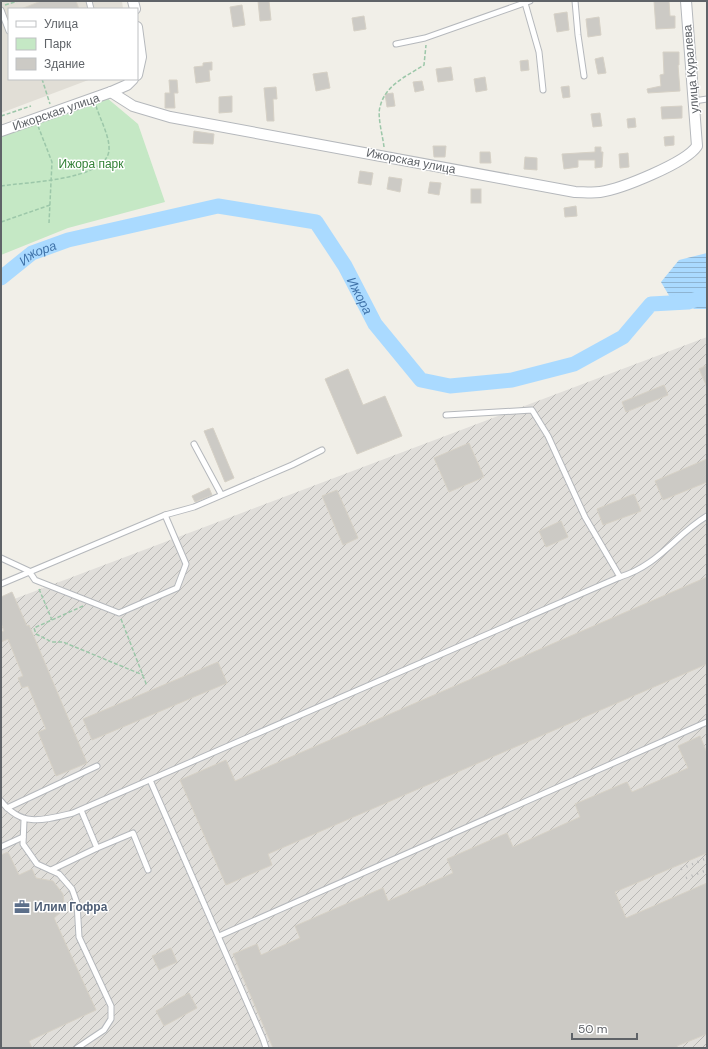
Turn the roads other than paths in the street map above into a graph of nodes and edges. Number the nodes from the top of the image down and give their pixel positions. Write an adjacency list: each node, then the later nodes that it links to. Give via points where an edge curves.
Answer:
1 (575, 1): 9 (lane)
2 (686, 1): 14 (street, улица Куралева)
3 (528, 2): 7 (lane, via 425,38); 11 (lane, via 539,52)
4 (1, 10): 5 (lane)
5 (8, 28)
6 (138, 34): 8 (street, via 141,57)
7 (396, 44)
8 (138, 70)
9 (584, 76)
10 (132, 80): 12 (street, Ижорская улица, via 128,85)
11 (543, 90)
12 (111, 92): 15 (street, Ижорская улица); 16 (street, Ижорская улица, via 133,106 153,113 575,192 600,192 617,188 680,161 697,146)
13 (707, 99): 14 (lane)
14 (694, 101): 16 (street, улица Куралева)
15 (1, 131)
16 (697, 137)
17 (446, 416): 25 (lane, via 532,410 548,436 585,518)
18 (194, 444): 20 (lane)
19 (322, 450): 20 (lane)
20 (221, 494): 21 (lane, via 194,507)
21 (165, 515): 24 (lane); 24 (lane, via 186,564 177,588 119,613 35,580)
22 (707, 516): 25 (lane, via 659,557 636,572)
23 (1, 558): 24 (lane)
24 (29, 571): 26 (lane)
25 (620, 578): 29 (lane)
26 (1, 584)
27 (707, 722): 39 (lane)
28 (97, 766): 31 (lane)
29 (150, 780): 32 (lane); 39 (lane)
30 (1, 801): 31 (lane)
31 (7, 808): 33 (lane)
32 (81, 810): 33 (lane, via 52,818); 36 (lane)
33 (24, 820): 34 (lane)
34 (23, 837): 35 (lane); 37 (lane, via 22,844 37,864)
35 (1, 847)
36 (97, 848): 37 (lane); 38 (lane, via 133,833)
37 (51, 870): 40 (lane, via 59,874 72,889 77,903 79,937 111,1006 111,1019 104,1030)
38 (148, 870)
39 (218, 936): 41 (lane)
40 (77, 1048)
41 (266, 1048)

